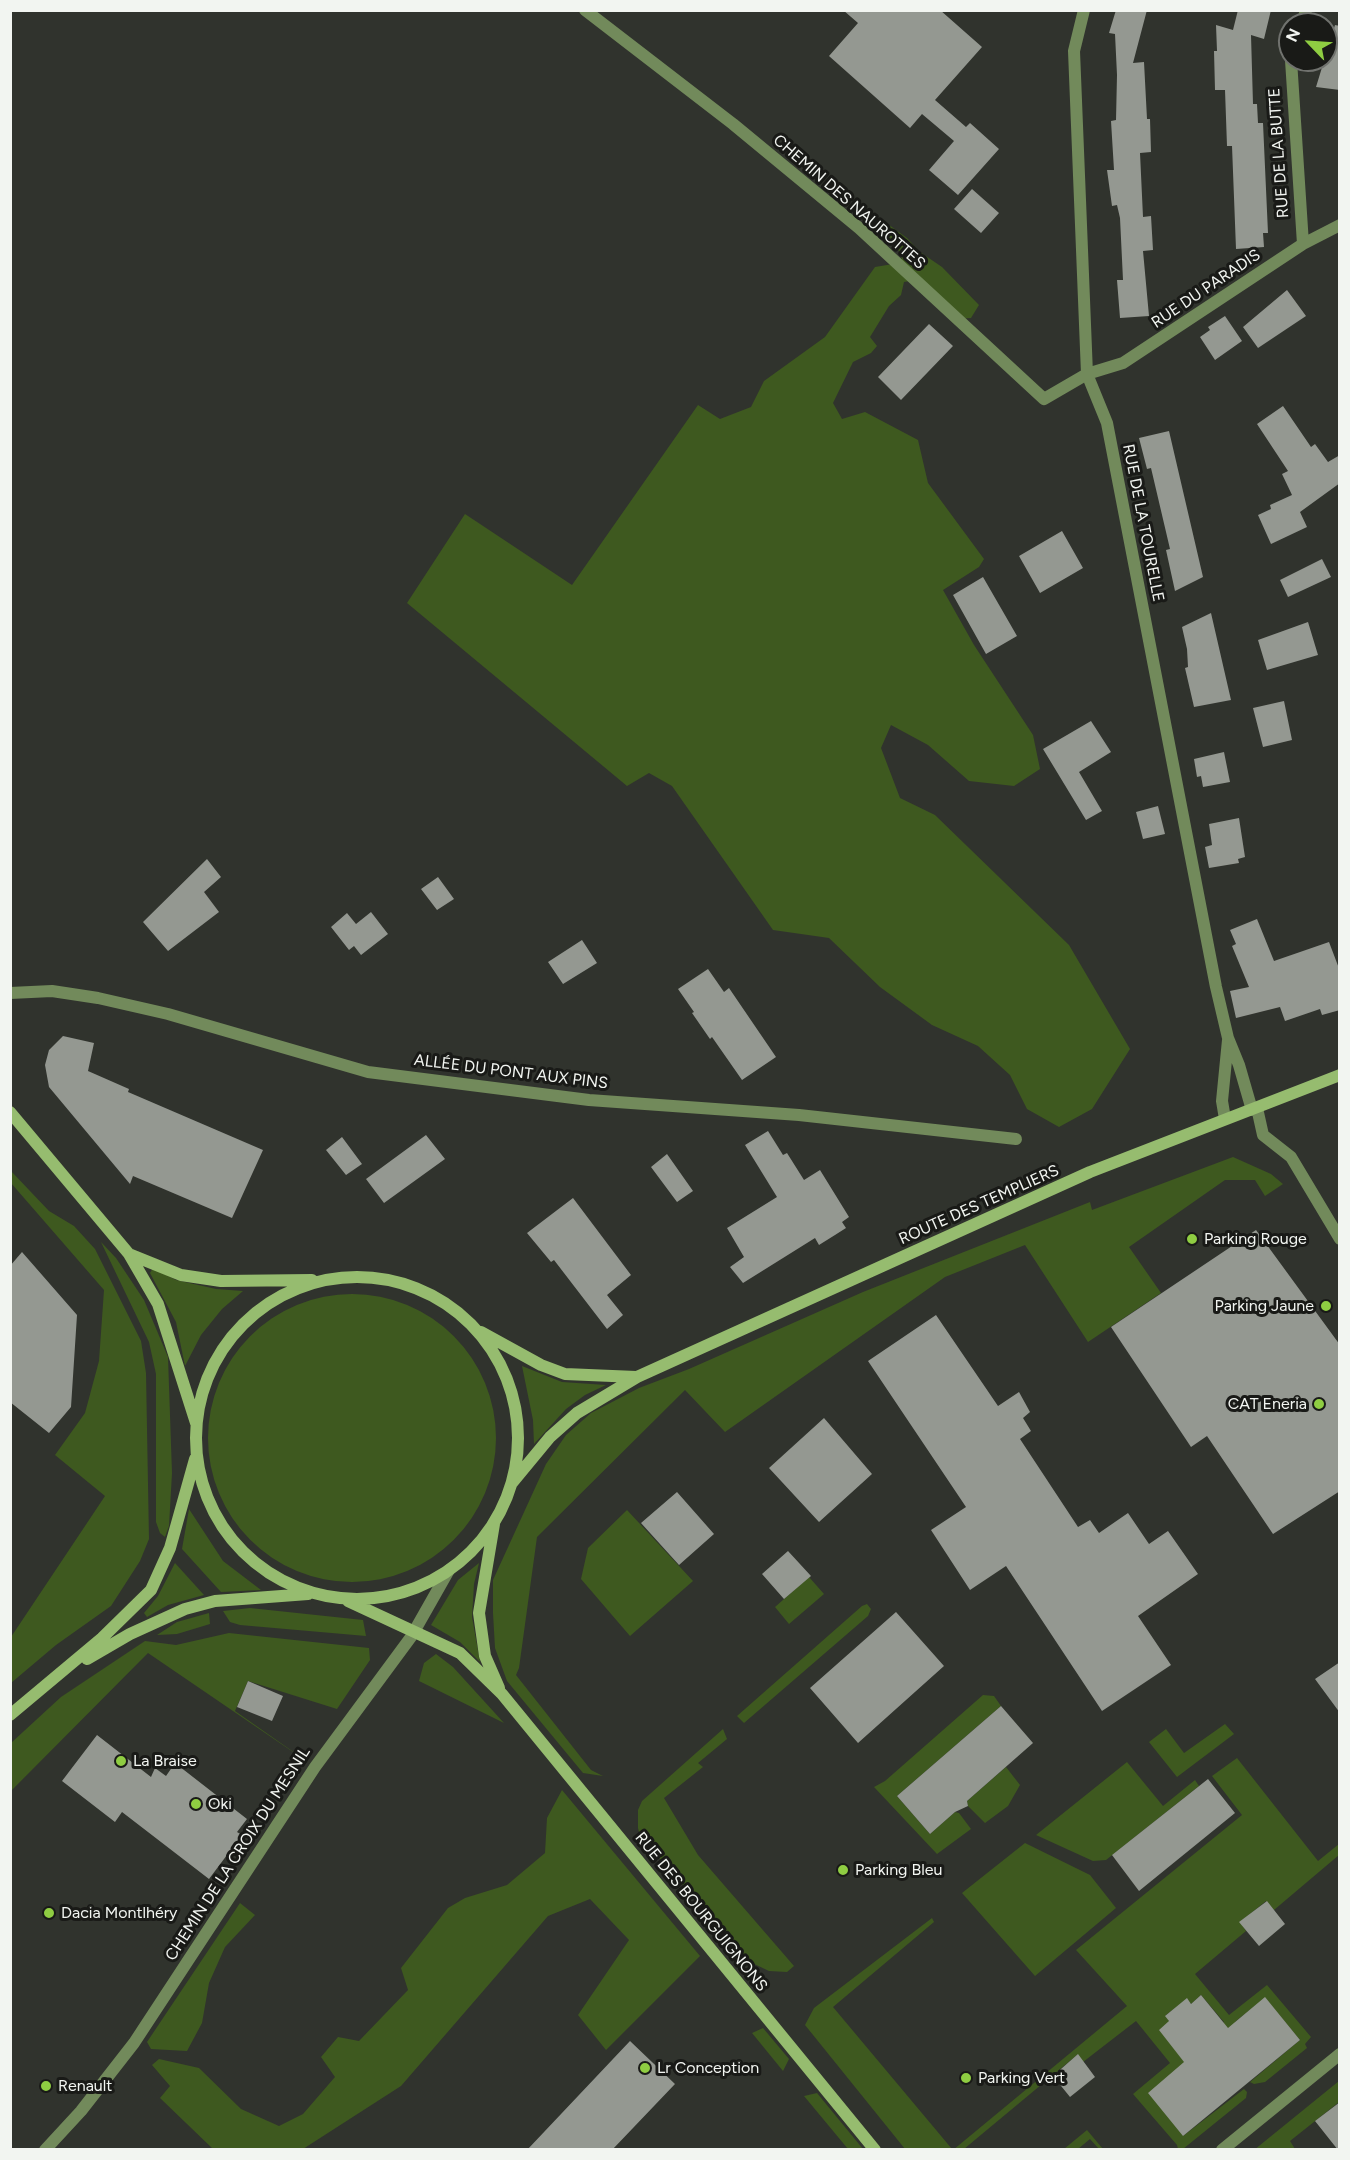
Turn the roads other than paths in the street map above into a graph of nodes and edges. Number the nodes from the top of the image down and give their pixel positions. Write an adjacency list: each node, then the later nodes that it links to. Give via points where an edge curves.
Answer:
1 (585, 10): 6 (street, CHEMIN DES NAUROTTES, via 859,228 1044,399)
2 (1084, 10): 6 (street, RUE DE LA TOURELLE, via 1074,51)
3 (1292, 72): 5 (street, RUE DE LA BUTTE)
4 (1340, 225): 5 (street, RUE DU PARADIS)
5 (1303, 244): 6 (street, RUE DU PARADIS, via 1123,363)
6 (1087, 374): 8 (street, RUE DE LA TOURELLE, via 1107,423)
7 (10, 993): 13 (street, ALLÉE DU PONT AUX PINS, via 52,991 98,998 168,1014 368,1072 589,1100 799,1115)
8 (1228, 1038): 10 (street, RUE DE LA TOURELLE); 12 (street, RUE DE LA TOURELLE, via 1222,1101)
9 (1340, 1075): 10 (main road, ROUTE DES TEMPLIERS)
10 (1254, 1109): 12 (main road, ROUTE DES TEMPLIERS); 14 (street, RUE DE LA TOURELLE, via 1263,1134 1291,1157)
11 (10, 1112): 15 (main road)
12 (1225, 1119): 18 (main road, ROUTE DES TEMPLIERS, via 1090,1172)
13 (1017, 1139)
14 (1338, 1232)
15 (129, 1254): 16 (main road, via 181,1275 221,1281); 19 (main road, via 158,1304)
16 (322, 1280): 17 (main road, via 351,1276 406,1284 448,1305); 19 (main road, via 290,1291 261,1308 236,1331 216,1359 202,1390)
17 (477, 1330): 18 (main road, ROUTE DES TEMPLIERS, via 565,1374); 21 (main road, via 500,1364 514,1402 518,1443)
18 (637, 1377): 21 (main road, ROUTE DES TEMPLIERS, via 577,1413 550,1437)
19 (196, 1424): 20 (main road)
20 (196, 1455): 24 (main road, via 202,1486 215,1516 233,1542 255,1564); 27 (main road, via 170,1548 151,1590)
21 (512, 1484): 22 (main road)
22 (495, 1521): 23 (main road, via 474,1548); 28 (main road, RUE DES BOURGUIGNONS, via 479,1613 485,1656)
23 (449, 1570): 25 (main road, via 399,1594); 26 (street, CHEMIN DE LA CROIX DU MESNIL)
24 (312, 1593): 25 (main road); 27 (main road, via 215,1601 184,1609)
25 (344, 1599): 26 (main road, RUE DES BOURGUIGNONS)
26 (414, 1631): 28 (main road, RUE DES BOURGUIGNONS, via 460,1653); 31 (street, CHEMIN DE LA CROIX DU MESNIL, via 315,1767 134,2043)
27 (60, 1674): 29 (main road)
28 (502, 1694): 32 (main road, RUE DES BOURGUIGNONS)
29 (10, 1715)
30 (1340, 2054): 33 (street)
31 (45, 2150)
32 (875, 2150)
33 (1222, 2150)

